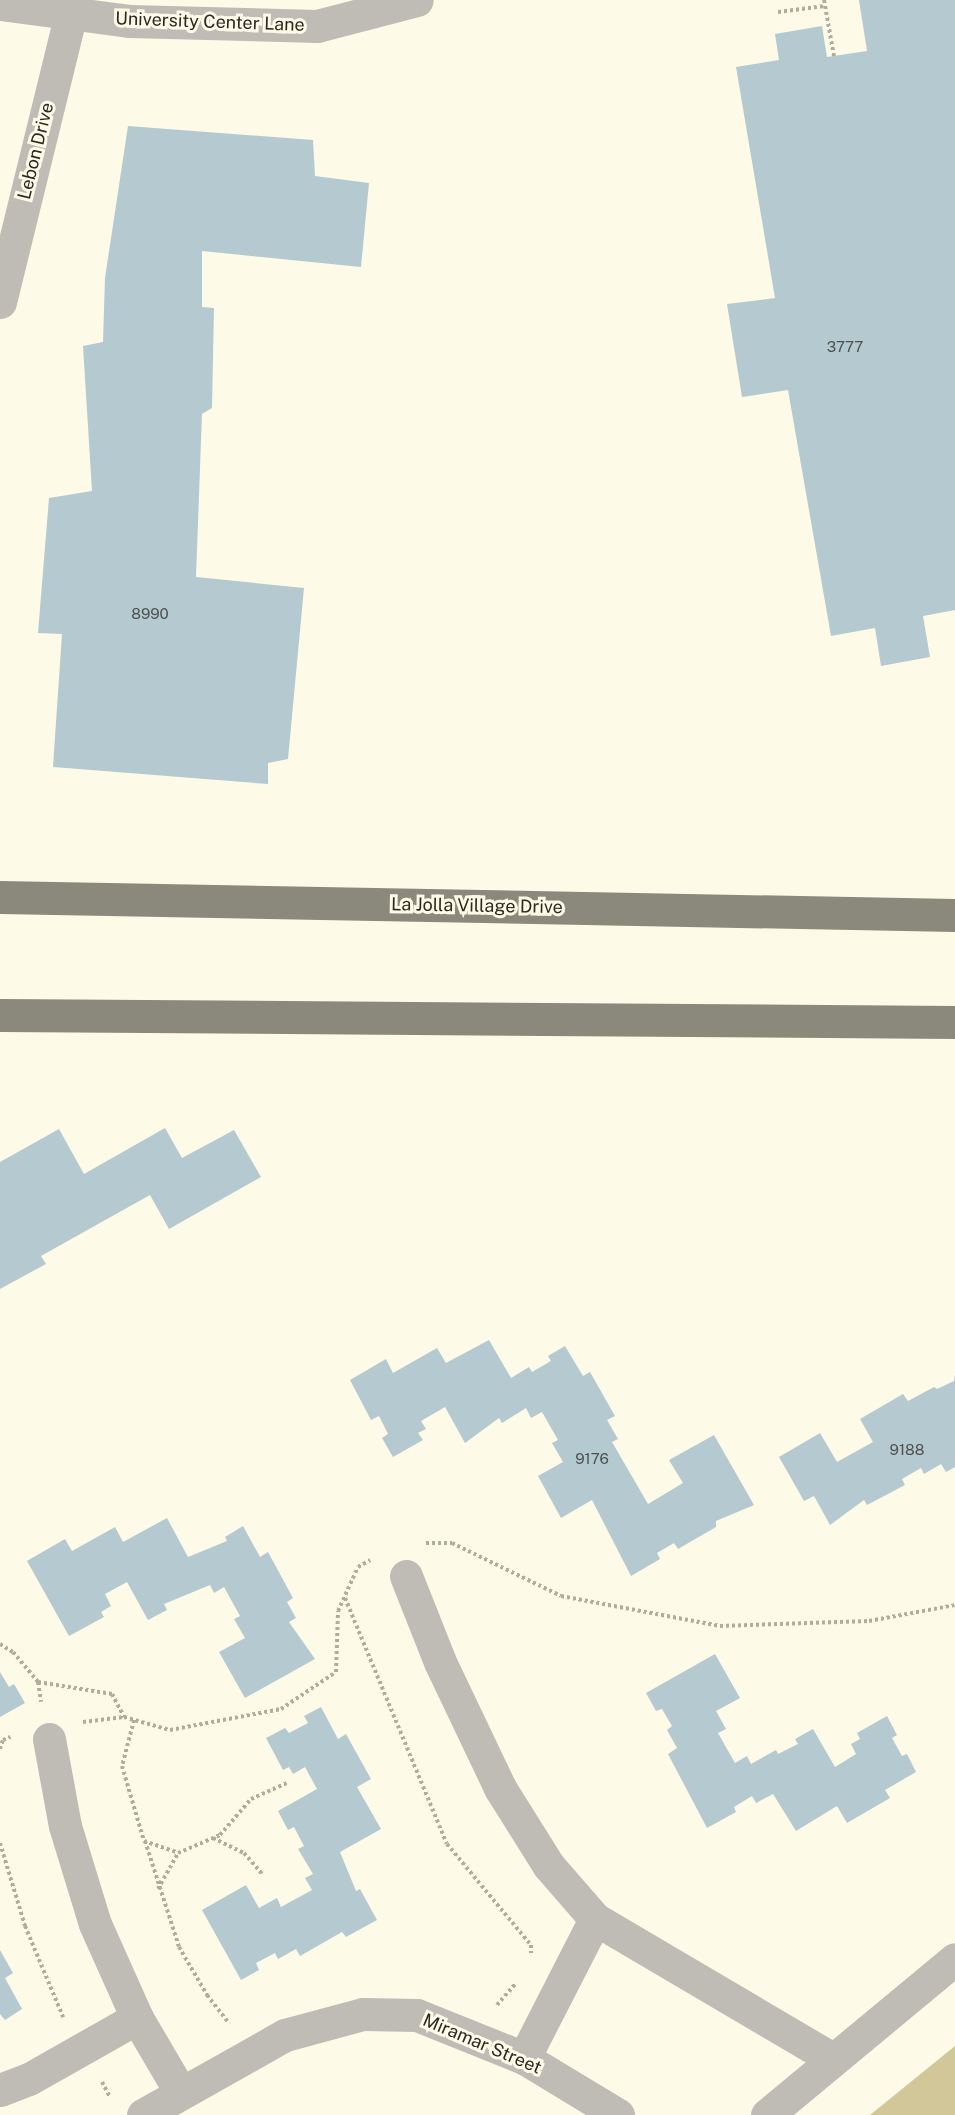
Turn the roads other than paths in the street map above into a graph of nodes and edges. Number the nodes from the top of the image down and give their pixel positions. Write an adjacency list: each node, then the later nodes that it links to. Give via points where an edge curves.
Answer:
1 (417, 0): 3 (street, University Center Lane, via 317,26 129,21)
2 (0, 4): 3 (street, University Center Lane)
3 (73, 7): 4 (street, Lebon Drive)
4 (0, 302)
5 (0, 897): 6 (main road, La Jolla Village Drive)
6 (955, 915)
7 (0, 1016): 8 (main road)
8 (955, 1022)
9 (406, 1576): 11 (street, via 440,1662 500,1788 549,1866)
10 (49, 1739): 13 (street, via 65,1826 95,1924)
11 (595, 1919): 14 (street); 15 (street)
12 (955, 1959): 15 (street)
13 (137, 2018): 16 (street, via 29,2079); 17 (street)
14 (524, 2058): 17 (street, Miramar Street, via 417,2015 363,2014 285,2035); 19 (street, Miramar Street)
15 (833, 2059): 20 (street)
16 (0, 2090)
17 (181, 2093): 18 (street, Miramar Street)
18 (129, 2110)
19 (618, 2115)
20 (766, 2115)

